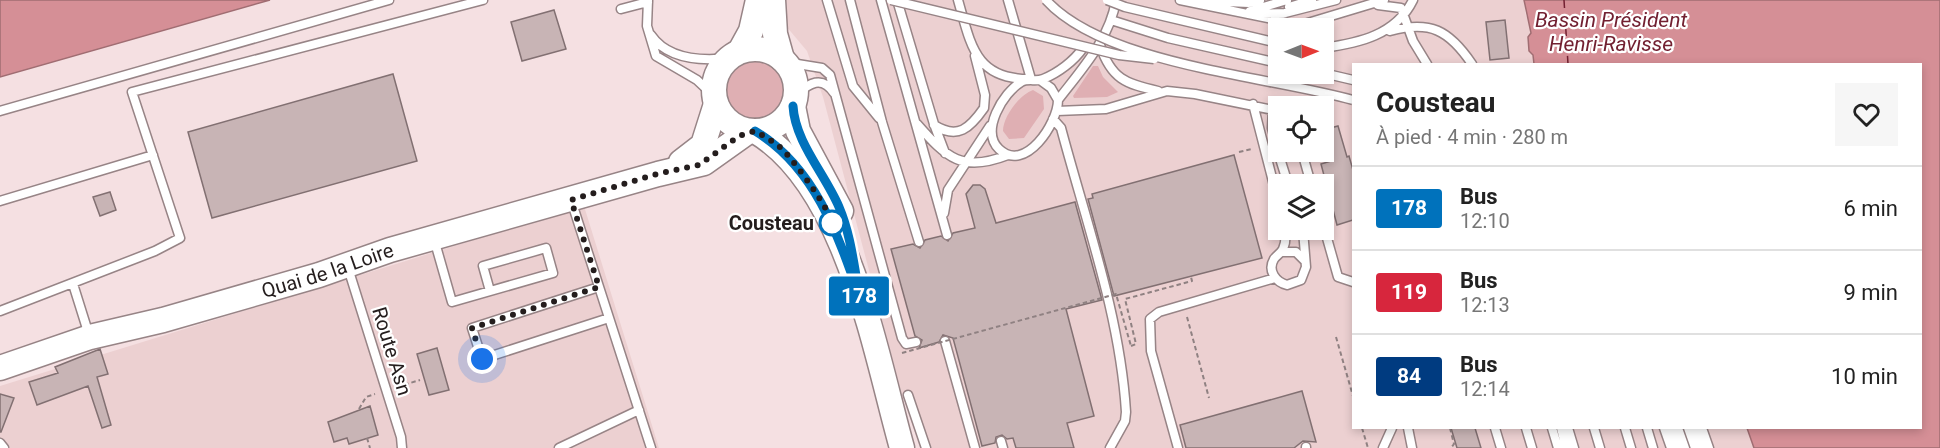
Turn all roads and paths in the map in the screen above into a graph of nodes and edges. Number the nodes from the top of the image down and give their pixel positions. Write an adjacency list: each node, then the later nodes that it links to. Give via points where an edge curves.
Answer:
1 (389, 0): 55 (lane)
2 (483, 0): 64 (lane, via 132,92)
3 (758, 0): 35 (street)
4 (773, 0): 39 (street, via 775,34)
5 (826, 0): 58 (lane, via 853,86)
6 (850, 0): 58 (lane)
7 (878, 0): 57 (lane)
8 (891, 0): 38 (lane, bridge, via 1119,55)
9 (897, 0): 59 (lane)
10 (958, 0): 37 (lane)
11 (1008, 0): 44 (lane)
12 (1046, 0): 38 (lane, bridge, via 1088,32)
13 (1107, 0): 32 (lane, bridge)
14 (1116, 0): 28 (lane)
15 (1185, 0): 16 (lane); 17 (lane); 26 (lane)
16 (1203, 0)
17 (1260, 0)
18 (1287, 0): 26 (lane)
19 (1312, 0): 26 (lane, via 1281,9)
20 (1336, 0): 26 (lane, via 1285,13)
21 (1384, 0): 24 (lane)
22 (1413, 0): 27 (lane)
23 (648, 1): 25 (lane); 30 (lane)
24 (1372, 6): 26 (lane, via 1301,25); 27 (lane, via 1396,6)
25 (621, 9)
26 (1238, 14)
27 (1404, 14): 29 (lane); 31 (lane)
28 (1111, 20): 33 (lane); 40 (lane, via 1167,38)
29 (1408, 26): 31 (lane); 41 (lane, via 1415,47); 42 (lane, via 1443,32)
30 (648, 29): 35 (lane, via 656,41 676,53 705,60); 49 (lane, via 658,59 697,80)
31 (1383, 33): 34 (lane)
32 (1268, 41)
33 (1100, 43): 47 (lane, via 1104,58 1122,81); 51 (lane)
34 (1334, 46)
35 (740, 47): 39 (street, via 762,49); 49 (street, via 717,74)
36 (1083, 48): 45 (lane, via 1073,60)
37 (975, 55): 44 (lane, via 993,73 1009,79); 59 (lane, via 985,94 984,108 959,132 950,133)
38 (1169, 59): 52 (lane, bridge)
39 (784, 61): 48 (lane, via 825,69); 50 (street, via 794,79)
40 (1268, 61)
41 (1426, 63)
42 (1471, 63)
43 (1334, 76): 46 (lane)
44 (1031, 79): 45 (lane); 60 (lane, via 1014,87)
45 (1040, 80): 51 (lane, via 1052,88)
46 (1352, 80)
47 (1161, 92): 53 (lane); 56 (lane, via 1106,109)
48 (835, 93): 50 (lane, via 819,82 809,84); 92 (lane, via 902,338 906,344)
49 (715, 100): 61 (street, via 729,122); 66 (street, Quai de la Loire, via 701,148)
50 (794, 100): 61 (street, via 780,123); 85 (street, via 797,127 848,233)
51 (1058, 100): 56 (lane)
52 (1352, 100)
53 (1252, 104): 54 (lane); 67 (lane)
54 (1268, 108)
55 (0, 111)
56 (1055, 115): 63 (lane, via 1028,152); 127 (lane, via 1118,343 1126,412)
57 (915, 121): 62 (lane); 65 (lane, via 946,232 944,205 948,190)
58 (882, 122): 74 (lane)
59 (934, 124): 62 (lane)
60 (991, 126): 63 (lane, via 994,144); 65 (lane)
61 (752, 131): 66 (street, Quai de la Loire, via 704,163); 85 (street, via 784,152 820,201)
62 (945, 153): 65 (lane)
63 (1008, 154): 65 (lane)
64 (153, 156): 69 (lane); 81 (lane, via 180,238)
65 (967, 163)
66 (657, 174): 68 (street, Quai de la Loire)
67 (1271, 174)
68 (571, 200): 70 (street, Quai de la Loire); 83 (lane)
69 (0, 201)
70 (434, 238): 77 (street, Quai de la Loire); 84 (lane, via 452,302)
71 (1284, 240): 75 (lane)
72 (1306, 240): 76 (lane)
73 (1328, 240): 80 (lane, via 1338,277)
74 (919, 242)
75 (1282, 252): 76 (lane, via 1296,252); 79 (lane, via 1272,263)
76 (1304, 260): 79 (lane, via 1306,270 1298,283 1287,285)
77 (347, 265): 89 (street, Quai de la Loire, via 153,323); 121 (lane, Route Asn)
78 (1191, 277): 82 (path, via 1192,281)
79 (1275, 278): 86 (lane)
80 (1352, 282)
81 (73, 284): 87 (lane); 89 (lane)
82 (1178, 285): 86 (path); 93 (path, bridge, via 1125,299 1136,344 1131,346 1116,294)
83 (599, 287): 88 (lane); 88 (lane, via 472,328 482,359)
84 (490, 291): 84 (lane, via 553,273 546,248 483,266)
85 (860, 298): 124 (street)
86 (1184, 305): 97 (path); 128 (lane, via 1155,313 1149,325 1151,351)
87 (0, 310)
88 (609, 318): 98 (lane)
89 (90, 336): 94 (street, Quai de la Loire)
90 (1336, 337): 95 (path)
91 (945, 341): 126 (lane)
92 (916, 342)
93 (902, 353)
94 (0, 369)
95 (1352, 393)
96 (908, 395): 125 (lane)
97 (1209, 398)
98 (639, 410): 122 (lane); 123 (lane)
99 (1362, 429): 129 (path)
100 (1392, 429): 130 (lane)
101 (1407, 429): 131 (lane)
102 (1450, 429): 132 (path, via 1454,444)
103 (1495, 429): 133 (lane)
104 (1526, 429): 134 (lane)
105 (1552, 429): 135 (lane)
106 (1560, 429): 136 (lane)
107 (1568, 429): 137 (lane)
108 (1594, 429): 138 (lane)
109 (1625, 429): 139 (lane)
110 (1647, 429): 140 (lane)
111 (1664, 429): 141 (lane)
112 (1671, 429): 142 (lane)
113 (1678, 429): 143 (lane)
114 (1688, 429): 144 (lane)
115 (1695, 429): 145 (lane)
116 (1702, 429): 146 (lane)
117 (367, 438): 120 (path)
118 (0, 443): 119 (lane)
119 (4, 448)
120 (370, 448)
121 (402, 448)
122 (559, 448)
123 (651, 448)
124 (902, 448)
125 (926, 448)
126 (975, 448)
127 (1110, 448)
128 (1178, 448)
129 (1368, 448)
130 (1383, 448)
131 (1412, 448)
132 (1451, 448)
133 (1501, 448)
134 (1532, 448)
135 (1558, 448)
136 (1566, 448)
137 (1574, 448)
138 (1600, 448)
139 (1631, 448)
140 (1653, 448)
141 (1671, 448)
142 (1678, 448)
143 (1685, 448)
144 (1695, 448)
145 (1702, 448)
146 (1709, 448)

